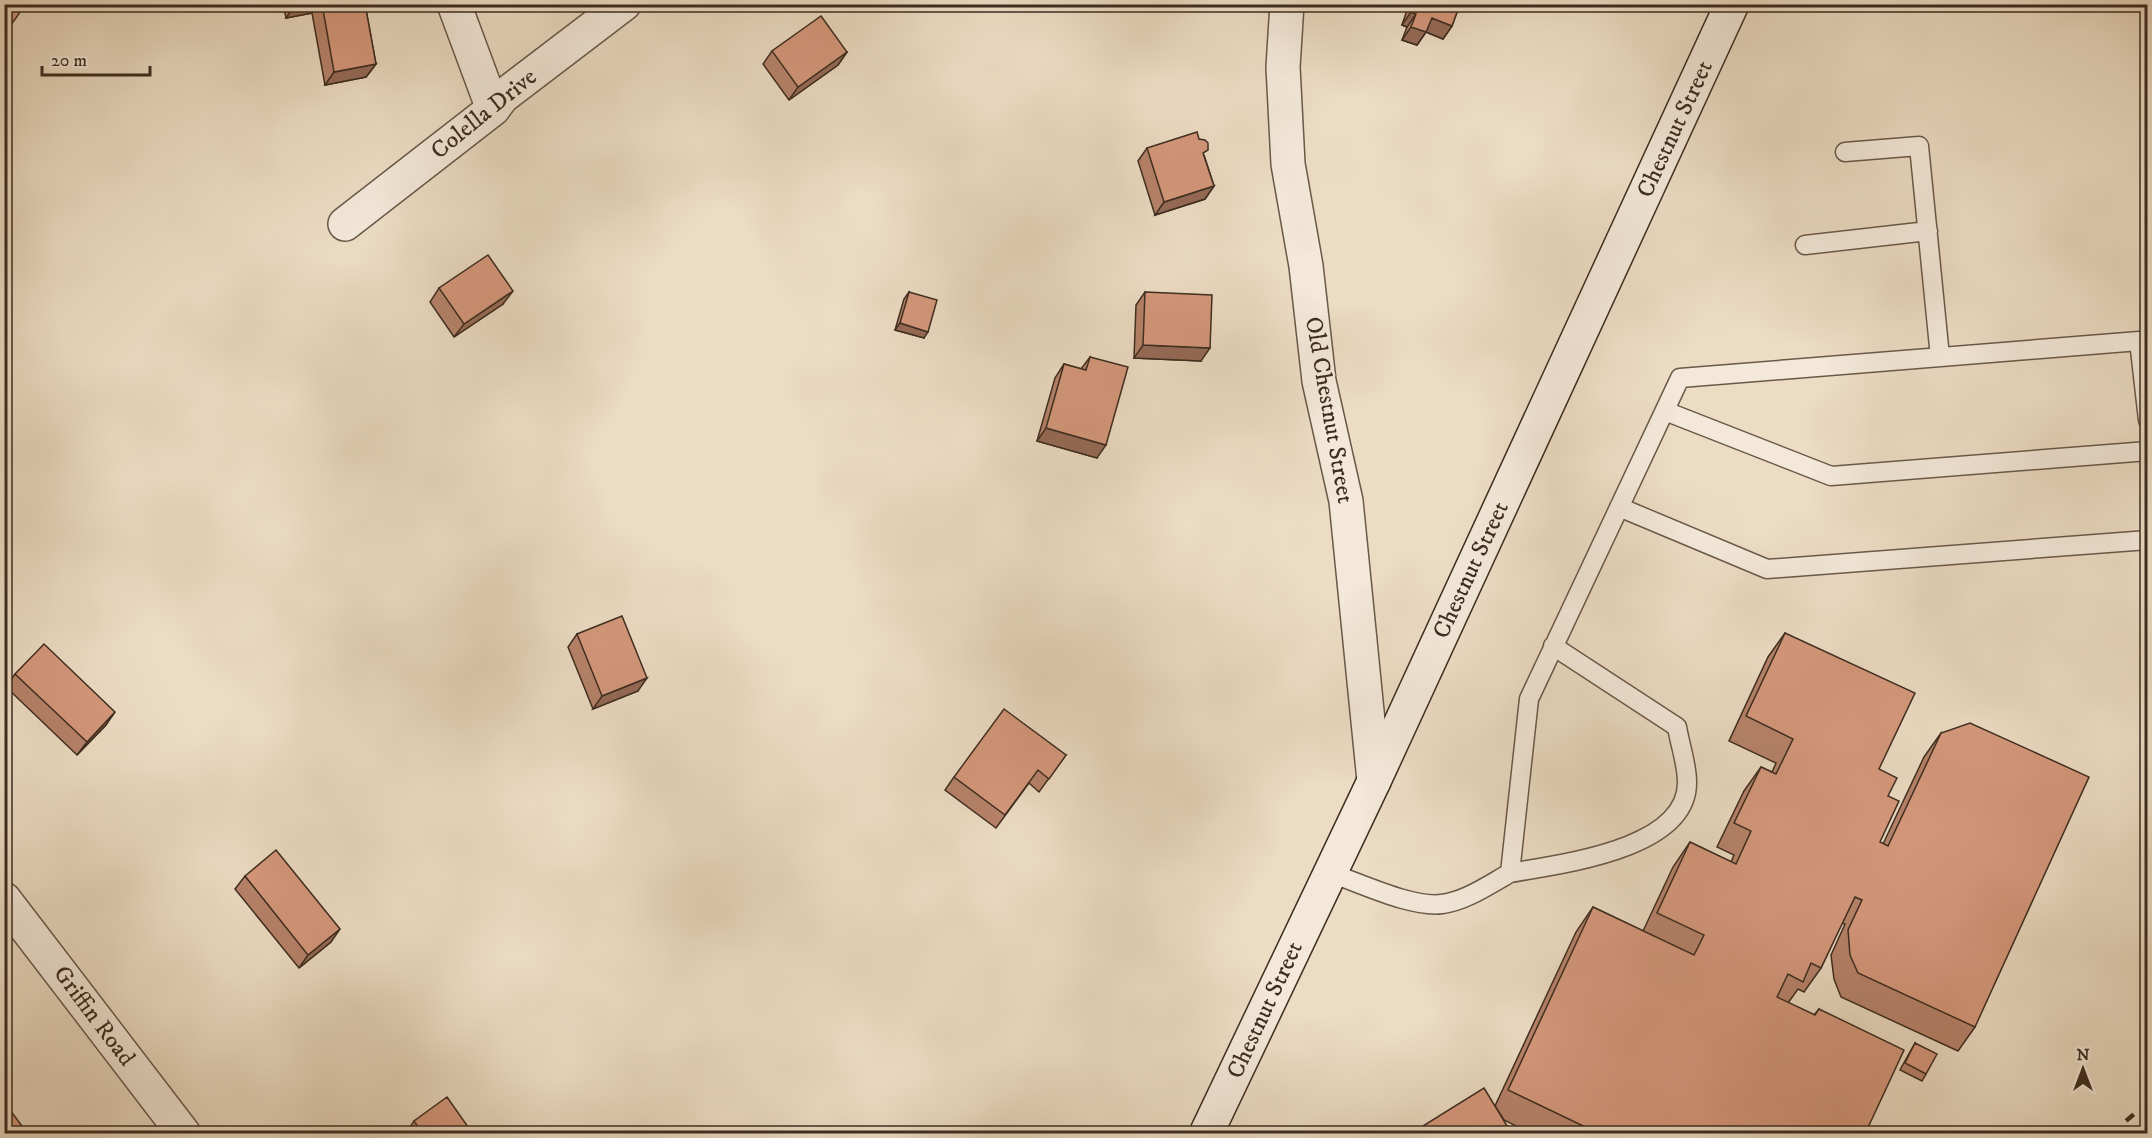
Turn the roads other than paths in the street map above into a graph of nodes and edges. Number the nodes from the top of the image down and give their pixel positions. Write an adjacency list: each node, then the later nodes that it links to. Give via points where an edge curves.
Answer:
1 (454, 4): 5 (street)
2 (624, 4): 5 (street, Colella Drive, via 502,97)
3 (1287, 4): 17 (street, Old Chestnut Street, via 1283,67 1288,164 1306,266 1319,381 1346,501)
4 (1732, 4): 17 (street, Chestnut Street)
5 (493, 109): 7 (street, Colella Drive)
6 (1845, 152): 8 (lane, via 1919,146)
7 (345, 224)
8 (1928, 231): 9 (lane); 10 (lane)
9 (1805, 245)
10 (1940, 357): 11 (lane, via 1680,378); 12 (lane, via 2139,341)
11 (1665, 411): 13 (lane, via 1831,476); 14 (lane)
12 (2148, 420)
13 (2148, 451)
14 (1619, 507): 15 (lane, via 1767,569); 16 (lane)
15 (2148, 540)
16 (1553, 646): 19 (lane, via 1529,699); 19 (lane, via 1677,727 1687,783 1676,815 1651,836 1589,859)
17 (1374, 781): 18 (street, Chestnut Street)
18 (1330, 873): 19 (lane, via 1420,904 1443,904 1461,898); 22 (street, Chestnut Street)
19 (1510, 873)
20 (4, 899): 21 (street, Griffin Road)
21 (184, 1134)
22 (1206, 1134)

